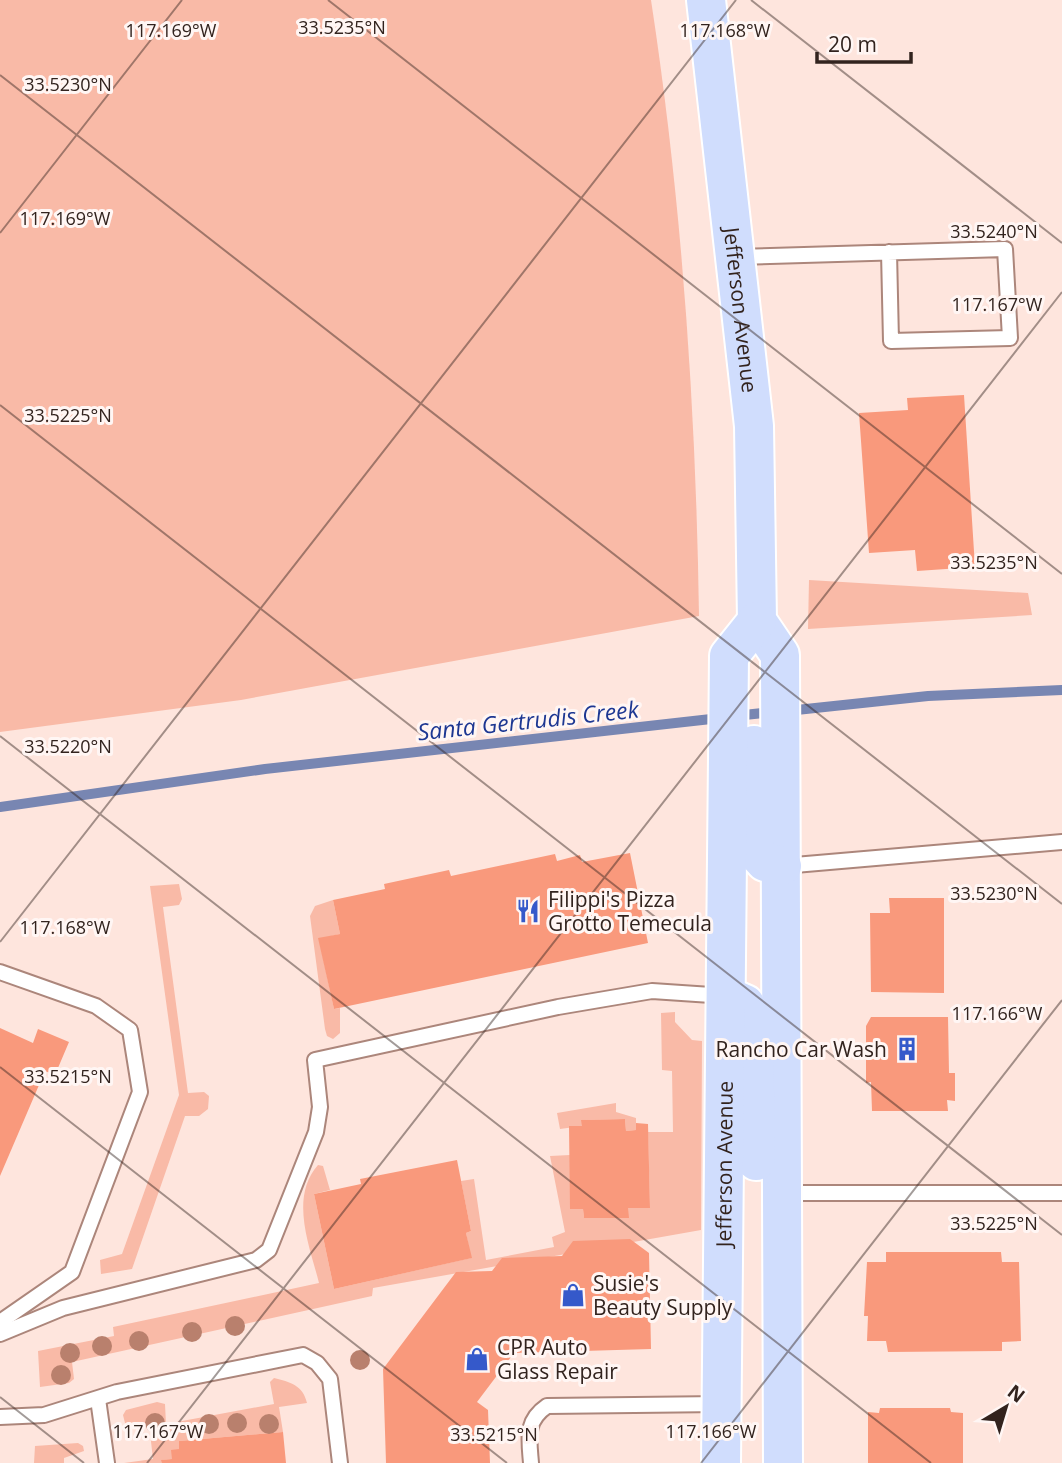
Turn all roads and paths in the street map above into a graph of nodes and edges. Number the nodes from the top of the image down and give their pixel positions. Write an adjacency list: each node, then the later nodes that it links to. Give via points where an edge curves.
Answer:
1 (706, 0): 3 (main road, Jefferson Avenue)
2 (889, 252): 2 (lane, via 1005,249 1010,338 891,341); 3 (lane)
3 (735, 257): 4 (main road, Jefferson Avenue, via 754,426)
4 (757, 621): 5 (main road, Jefferson Avenue, via 779,655); 5 (main road, Jefferson Avenue, via 729,656 729,679)
5 (754, 795): 7 (main road, Jefferson Avenue); 9 (main road, Jefferson Avenue)
6 (1062, 842): 7 (lane)
7 (782, 866): 10 (main road, Jefferson Avenue)
8 (0, 972): 12 (lane, via 96,1006 130,1030 139,1092 72,1272)
9 (726, 996): 13 (lane, via 652,991 315,1060 320,1107 316,1132 269,1250 256,1260 62,1308); 14 (main road, via 745,1004 754,1020 756,1236 767,1317); 16 (main road, Jefferson Avenue)
10 (783, 1193): 11 (lane); 14 (main road, Jefferson Avenue)
11 (1062, 1193)
12 (0, 1322)
13 (0, 1334)
14 (783, 1366): 22 (main road, Jefferson Avenue)
15 (98, 1399): 17 (lane, via 44,1415); 18 (lane); 19 (lane, via 303,1354 330,1379)
16 (721, 1404): 20 (lane, via 547,1406 534,1415 528,1428); 21 (main road, Jefferson Avenue)
17 (0, 1417)
18 (107, 1463)
19 (340, 1463)
20 (531, 1463)
21 (720, 1463)
22 (783, 1463)

